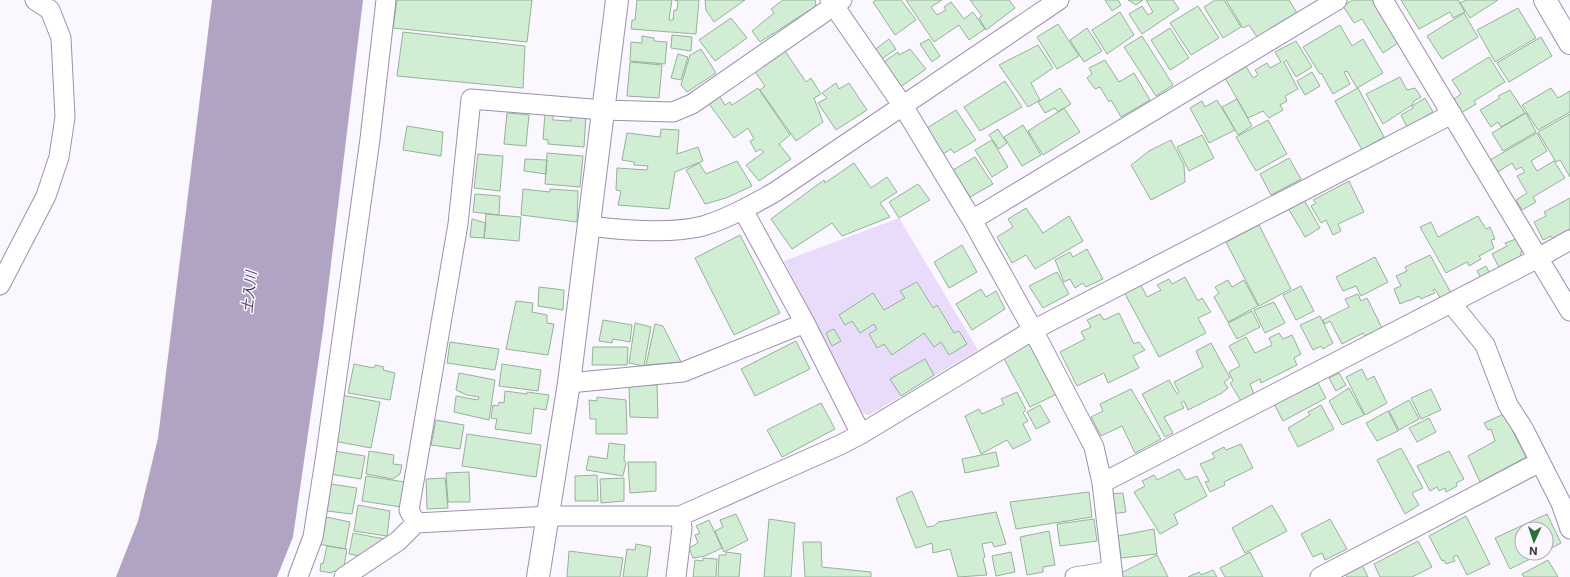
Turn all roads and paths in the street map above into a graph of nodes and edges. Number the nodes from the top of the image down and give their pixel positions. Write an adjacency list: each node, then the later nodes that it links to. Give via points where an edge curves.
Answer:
1 (35, 0): 18 (street, via 50,10 61,38 65,117 59,157 46,196)
2 (386, 0): 32 (street, via 369,146 325,461 313,537)
3 (617, 0): 11 (street)
4 (1059, 0): 10 (street)
5 (1337, 0): 14 (street)
6 (1383, 0): 12 (street)
7 (1545, 0): 9 (street)
8 (835, 2): 10 (street); 11 (street, via 692,104 672,112)
9 (1570, 43)
10 (903, 106): 13 (street, via 775,192); 14 (street)
11 (603, 110): 15 (street); 29 (street, via 471,99 458,224 409,510)
12 (1452, 114): 17 (street); 22 (street)
13 (743, 210): 15 (street, via 702,226 659,231); 21 (street)
14 (972, 220): 22 (street)
15 (589, 226): 23 (street)
16 (1570, 240): 17 (street)
17 (1538, 258): 19 (street); 20 (street)
18 (0, 285)
19 (1451, 303): 25 (street, via 1485,345 1508,405); 26 (street)
20 (1570, 311)
21 (805, 323): 23 (street, via 683,372); 24 (street)
22 (1033, 330): 24 (street); 26 (street, via 1094,447)
23 (569, 383): 27 (street)
24 (861, 434): 28 (street)
25 (1540, 462): 30 (street, via 1561,503); 37 (street)
26 (1102, 483): 31 (street)
27 (549, 516): 28 (street); 29 (street); 34 (street)
28 (680, 516): 35 (street, via 682,528)
29 (416, 523): 33 (street, via 398,541)
30 (1570, 529)
31 (1112, 574): 36 (street)
32 (298, 577)
33 (344, 577)
34 (538, 577)
35 (676, 577)
36 (1075, 577)
37 (1320, 577)

